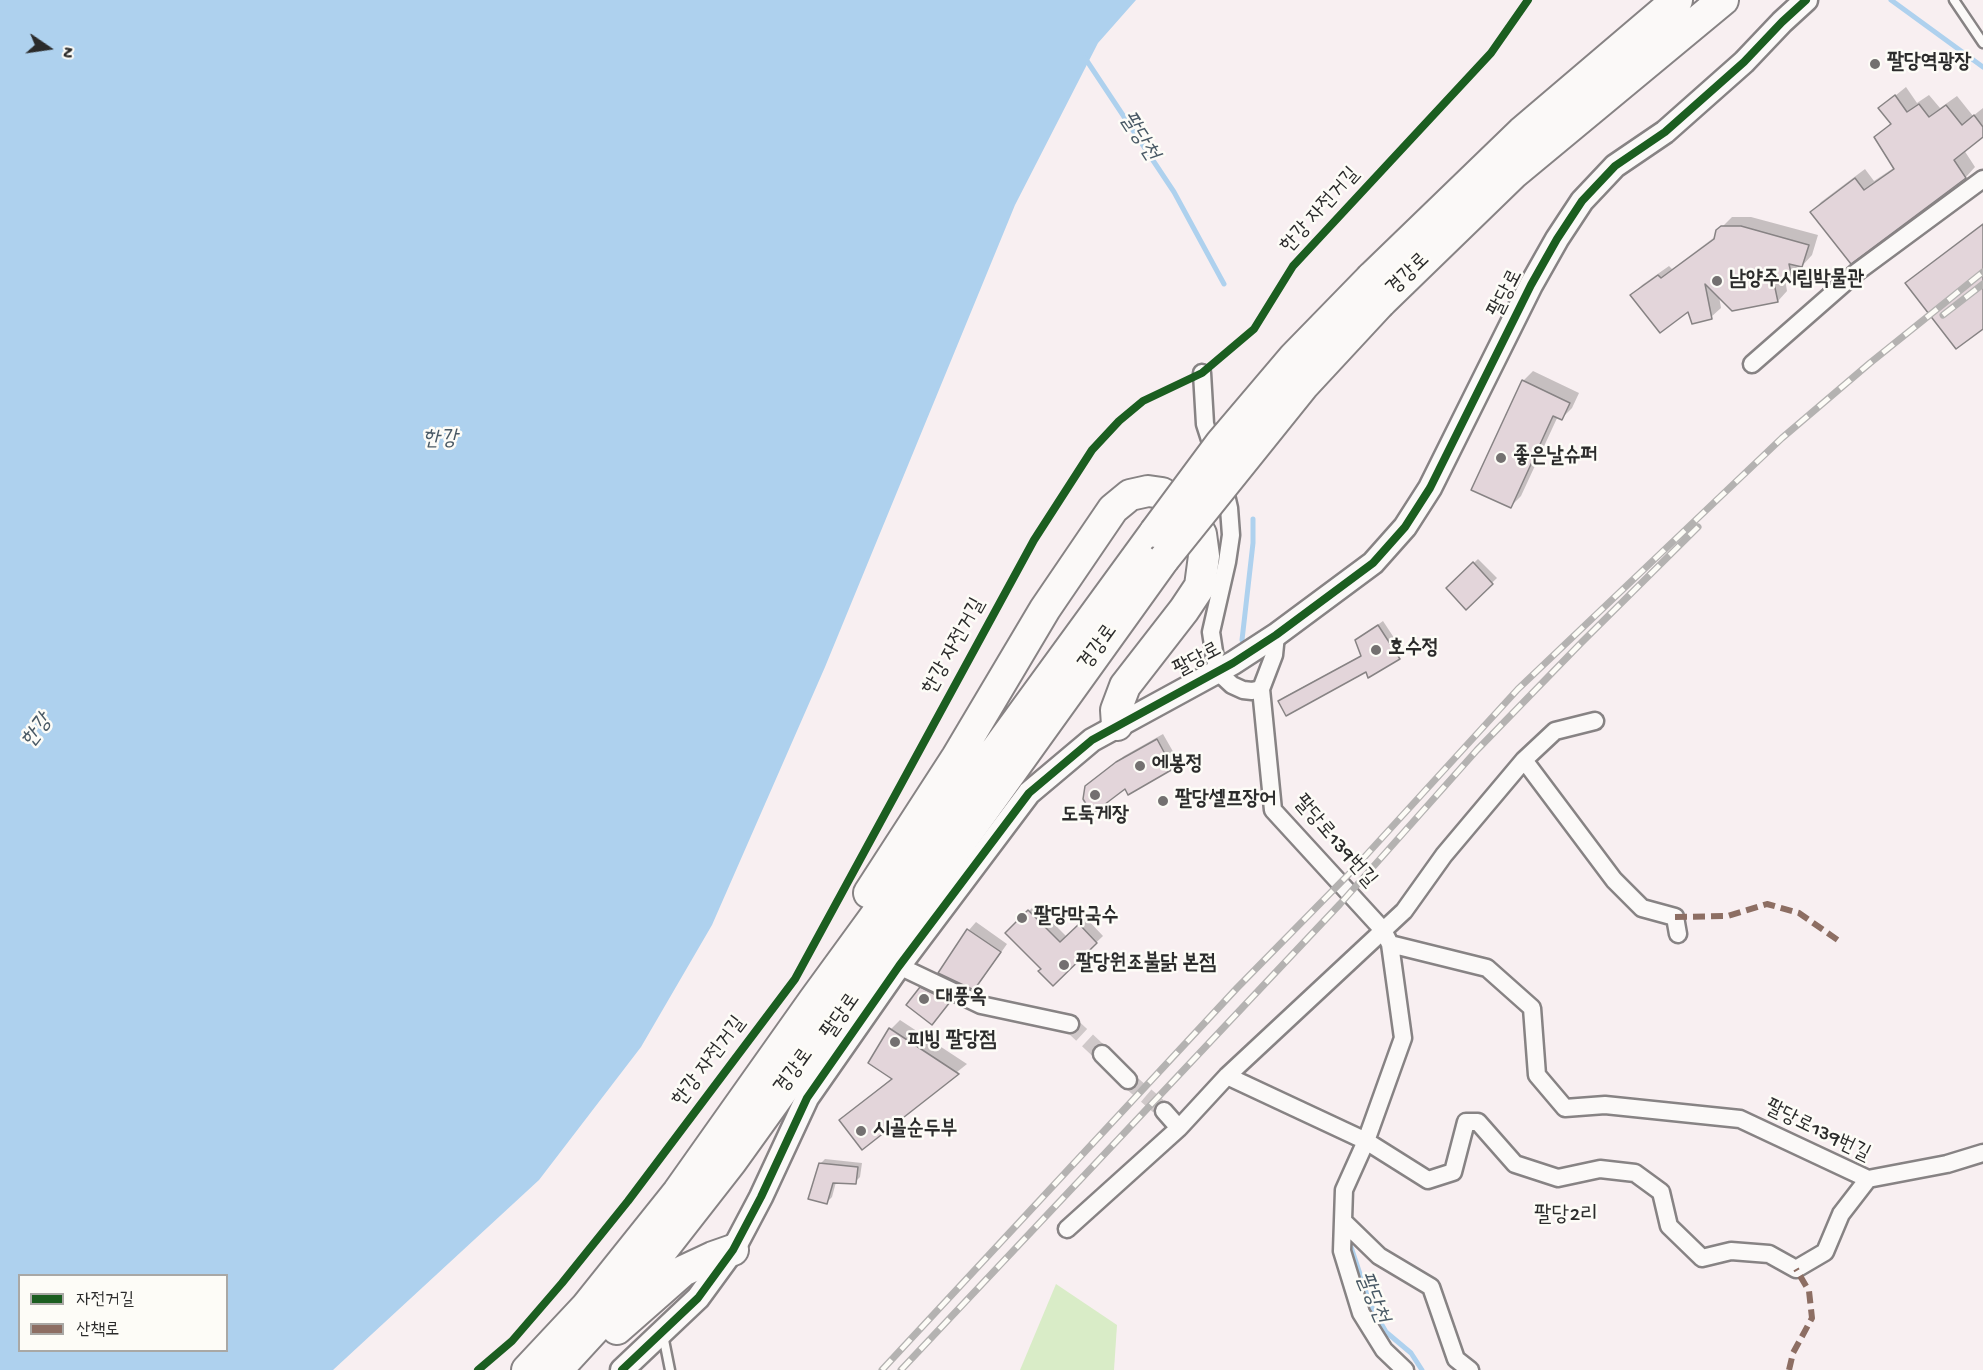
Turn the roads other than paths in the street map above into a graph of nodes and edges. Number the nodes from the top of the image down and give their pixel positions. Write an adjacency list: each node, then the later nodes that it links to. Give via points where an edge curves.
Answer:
1 (1677, 0): 7 (highway, 경강로, via 1522,132)
2 (1723, 0): 7 (highway, 경강로)
3 (1806, 0): 11 (street, 팔당로, via 1744,62 1665,132 1615,166 1582,201 1531,285 1444,464 1405,527 1373,563)
4 (1954, 0): 5 (lane)
5 (1983, 43)
6 (1983, 179): 8 (street, via 1857,272)
7 (1375, 290): 10 (highway, 경강로, bridge, via 1294,357 1221,443)
8 (1752, 364)
9 (1202, 374): 12 (street, via 1205,424 1229,508 1231,535 1211,632)
10 (1159, 546): 20 (highway, 경강로); 35 (highway, 경강로, via 731,1162 635,1285)
11 (1268, 640): 12 (street, 팔당로); 13 (street, via 1274,655)
12 (1225, 667): 13 (street, via 1232,685 1243,690); 15 (street, 팔당로)
13 (1261, 689): 18 (street, 팔당로139번길, via 1273,810)
14 (1595, 721): 16 (street, via 1555,731)
15 (1117, 725): 19 (street, 팔당로, via 1092,740 1029,793); 20 (highway, via 1116,710 1125,686 1200,586 1204,556 1201,534 1187,510 1162,493 1131,495 1113,509 1097,531 849,923)
16 (1524, 760): 17 (street, via 1614,880 1642,908 1675,917); 18 (street, via 1444,855)
17 (1678, 934)
18 (1386, 937): 23 (street); 27 (street, via 1403,1038); 29 (street, 팔당로139번길, via 1487,968 1532,1008 1537,1075 1565,1108 1605,1104 1740,1119)
19 (899, 966): 21 (street, via 981,1005); 32 (street, 팔당로, via 807,1098)
20 (814, 1000): 34 (highway, 경강로, via 678,1192 586,1307)
21 (1070, 1024)
22 (1102, 1054): 24 (street)
23 (1227, 1076): 26 (street); 27 (street, 팔당로139번길)
24 (1128, 1080)
25 (1164, 1111): 26 (street)
26 (1179, 1128): 31 (street)
27 (1366, 1141): 29 (street, 팔당로139번길, via 1428,1180 1454,1172 1466,1122 1478,1122 1515,1164 1547,1175 1558,1178 1600,1170 1635,1173 1661,1192 1669,1226 1702,1258 1731,1251 1769,1254 1796,1269 1825,1252 1841,1214); 30 (street, via 1344,1190)
28 (1983, 1153): 29 (street)
29 (1868, 1179)
30 (1343, 1221): 39 (street, via 1342,1251 1361,1313 1384,1350); 40 (street, via 1379,1256 1431,1287 1456,1359)
31 (1067, 1229)
32 (733, 1250): 33 (street, 팔당로, via 698,1298); 36 (highway, via 683,1271)
33 (663, 1332): 37 (street, 팔당로); 38 (lane)
34 (527, 1370)
35 (557, 1370)
36 (570, 1370)
37 (622, 1370)
38 (670, 1370)
39 (1405, 1370)
40 (1470, 1370)

